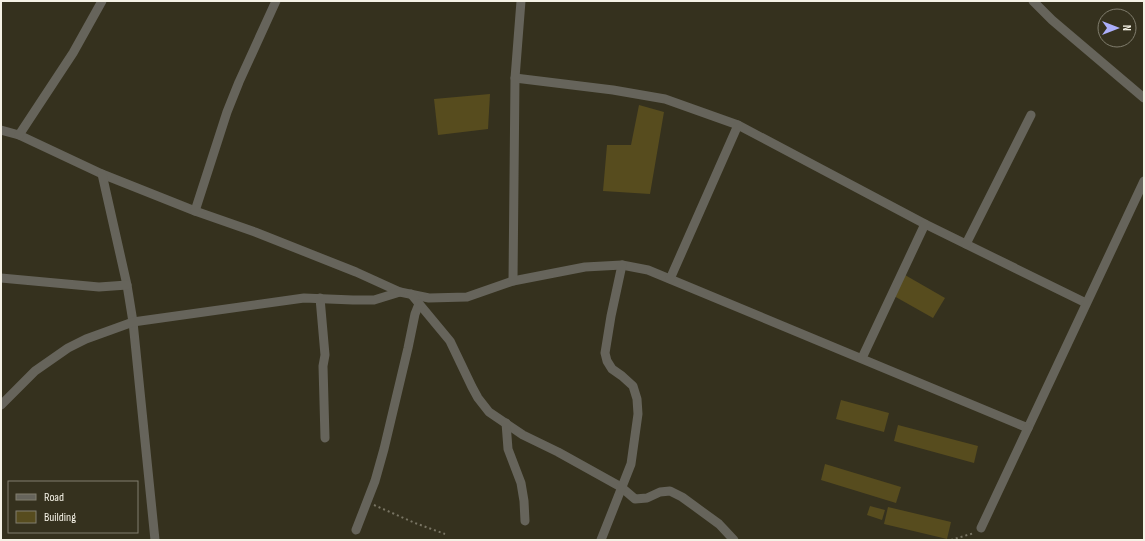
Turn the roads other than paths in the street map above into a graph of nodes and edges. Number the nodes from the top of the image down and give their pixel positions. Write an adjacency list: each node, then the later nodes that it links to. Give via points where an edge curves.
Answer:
1 (102, 1): 10 (street, via 73,52)
2 (276, 1): 13 (street, via 238,82)
3 (521, 1): 5 (street)
4 (1033, 1): 6 (street)
5 (515, 78): 8 (street, via 665,99); 19 (street)
6 (1144, 98)
7 (1031, 115): 15 (street)
8 (738, 125): 14 (street); 18 (street)
9 (1, 130): 10 (street)
10 (19, 135): 11 (street)
11 (102, 174): 13 (street); 20 (street)
12 (1144, 181): 24 (street)
13 (195, 211): 21 (street, via 356,272)
14 (925, 224): 15 (street); 27 (street)
15 (966, 244): 24 (street)
16 (622, 265): 18 (street, via 648,270); 19 (street, via 585,267); 32 (street, via 604,353 612,369 633,386 638,414 631,464)
17 (1, 278): 20 (street, via 98,287)
18 (670, 279): 27 (street)
19 (513, 281): 22 (street, via 468,296 429,298)
20 (127, 285): 26 (street)
21 (400, 292): 22 (street); 23 (street, via 374,300)
22 (411, 294): 25 (street)
23 (320, 298): 26 (street, via 304,298); 31 (street, via 325,355)
24 (1086, 303): 30 (street)
25 (418, 304): 29 (street, via 450,340 478,398 489,412); 35 (street, via 384,449 368,502)
26 (133, 322): 28 (street, via 68,348 35,371); 36 (street)
27 (862, 358): 30 (street)
28 (1, 406)
29 (506, 423): 32 (street, via 523,436); 33 (street, via 508,449 521,483)
30 (1028, 428): 34 (street)
31 (325, 438)
32 (621, 487): 37 (street); 38 (street, via 635,499 670,491 719,524)
33 (525, 521)
34 (981, 528)
35 (356, 530)
36 (155, 540)
37 (600, 540)
38 (734, 540)

